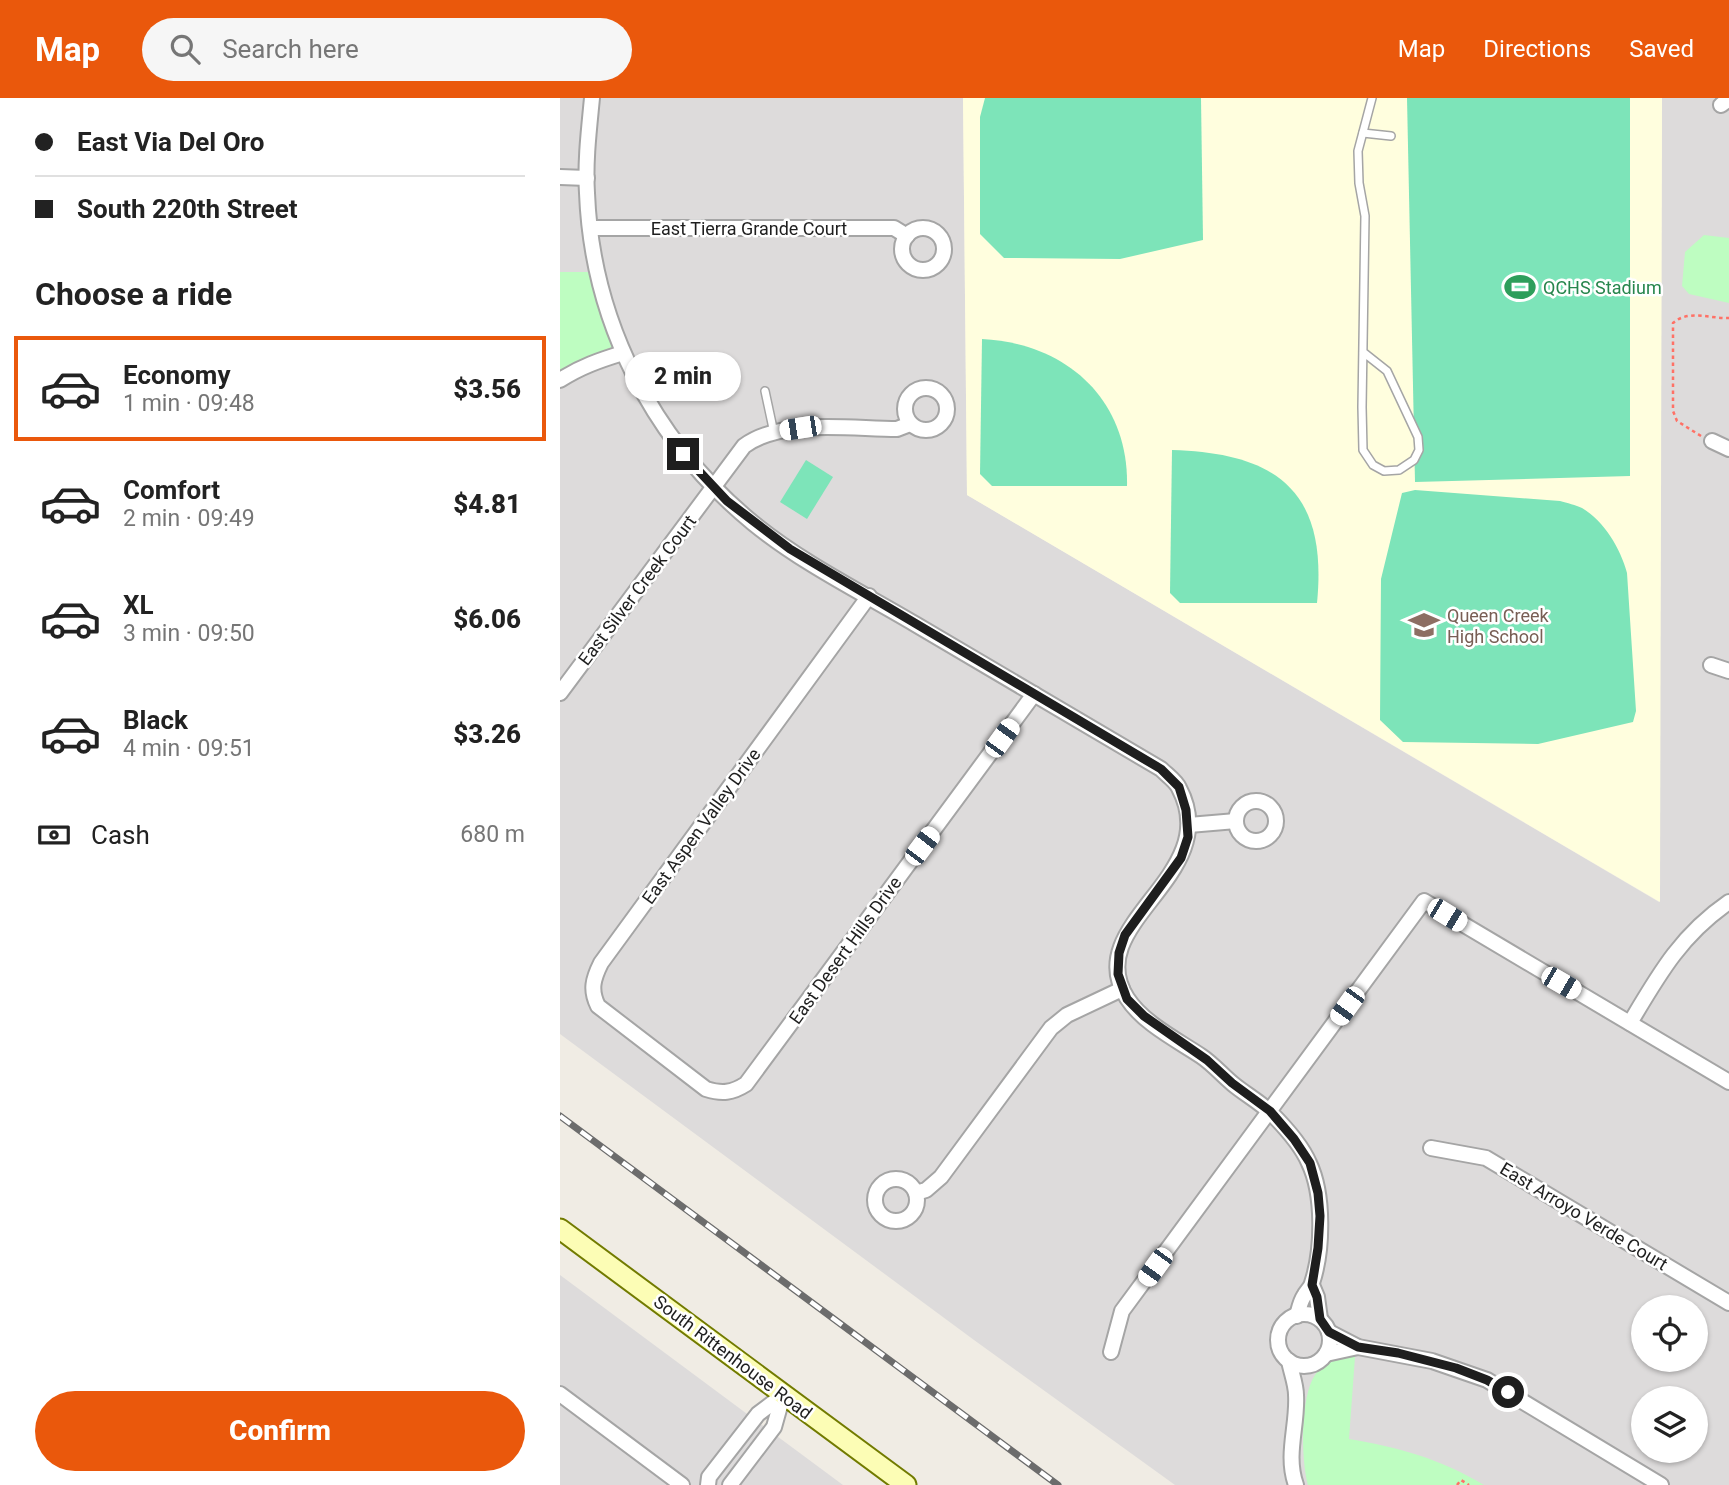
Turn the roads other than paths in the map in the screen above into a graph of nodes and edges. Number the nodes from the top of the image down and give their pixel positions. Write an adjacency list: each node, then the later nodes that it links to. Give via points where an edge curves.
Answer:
1 (592, 98): 6 (street)
2 (1373, 98): 3 (lane)
3 (1363, 133): 4 (lane); 9 (lane, via 1358,150 1365,216)
4 (1391, 136)
5 (560, 177): 6 (street)
6 (587, 178): 7 (street)
7 (590, 228): 8 (street, East Tierra Grande Court, via 894,228); 10 (street, via 598,278)
8 (907, 236)
9 (1363, 352): 9 (lane, via 1363,450 1373,466 1399,470 1414,460 1418,437 1387,371)
10 (623, 353): 11 (street, via 595,361); 17 (street, via 646,401 683,454)
11 (560, 380)
12 (765, 391): 14 (lane)
13 (911, 424): 14 (street, East Silver Creek Court, via 897,429)
14 (774, 432): 17 (street, East Silver Creek Court, via 744,446)
15 (1712, 441): 16 (street)
16 (1729, 449)
17 (713, 486): 18 (street, via 755,525); 21 (street, East Silver Creek Court)
18 (869, 596): 22 (street); 28 (street, East Aspen Valley Drive, via 593,979 592,996 598,1006)
19 (1710, 665): 20 (street)
20 (1729, 671)
21 (560, 693)
22 (1034, 694): 24 (street, via 1161,769 1179,787); 28 (street, East Desert Hills Drive, via 746,1084 734,1092 706,1089)
23 (1236, 821): 24 (street)
24 (1189, 824): 26 (street, via 1181,858 1125,935 1119,953)
25 (1729, 902): 27 (street, via 1691,932)
26 (1122, 989): 30 (street, via 1144,1016); 32 (street, via 1067,1015 1051,1028 941,1177)
27 (1630, 1023): 29 (street); 30 (street, via 1424,901)
28 (653, 1048)
29 (1729, 1082)
30 (1270, 1111): 34 (street, via 1310,1163 1318,1193 1318,1248); 40 (street, via 1122,1311)
31 (1431, 1148): 35 (street, East Arroyo Verde Court, via 1486,1158)
32 (916, 1193)
33 (560, 1229): 46 (main road, South Rittenhouse Road)
34 (1312, 1285): 36 (street); 37 (street)
35 (1729, 1303)
36 (1297, 1316): 37 (street); 42 (street, via 1280,1332 1279,1348)
37 (1320, 1319): 38 (street)
38 (1329, 1332): 39 (street); 41 (street)
39 (1358, 1347): 41 (street); 52 (street, via 1432,1361 1487,1380)
40 (1111, 1352)
41 (1326, 1354): 43 (street)
42 (1289, 1361): 43 (street); 44 (street)
43 (1312, 1365): 44 (street)
44 (1296, 1393): 51 (street, via 1292,1439)
45 (560, 1394): 47 (street)
46 (783, 1395): 48 (street, via 758,1413 709,1477); 49 (street, via 774,1427); 50 (main road, South Rittenhouse Road)
47 (682, 1485)
48 (708, 1485)
49 (730, 1485)
50 (906, 1485)
51 (1296, 1485)
52 (1661, 1485)

